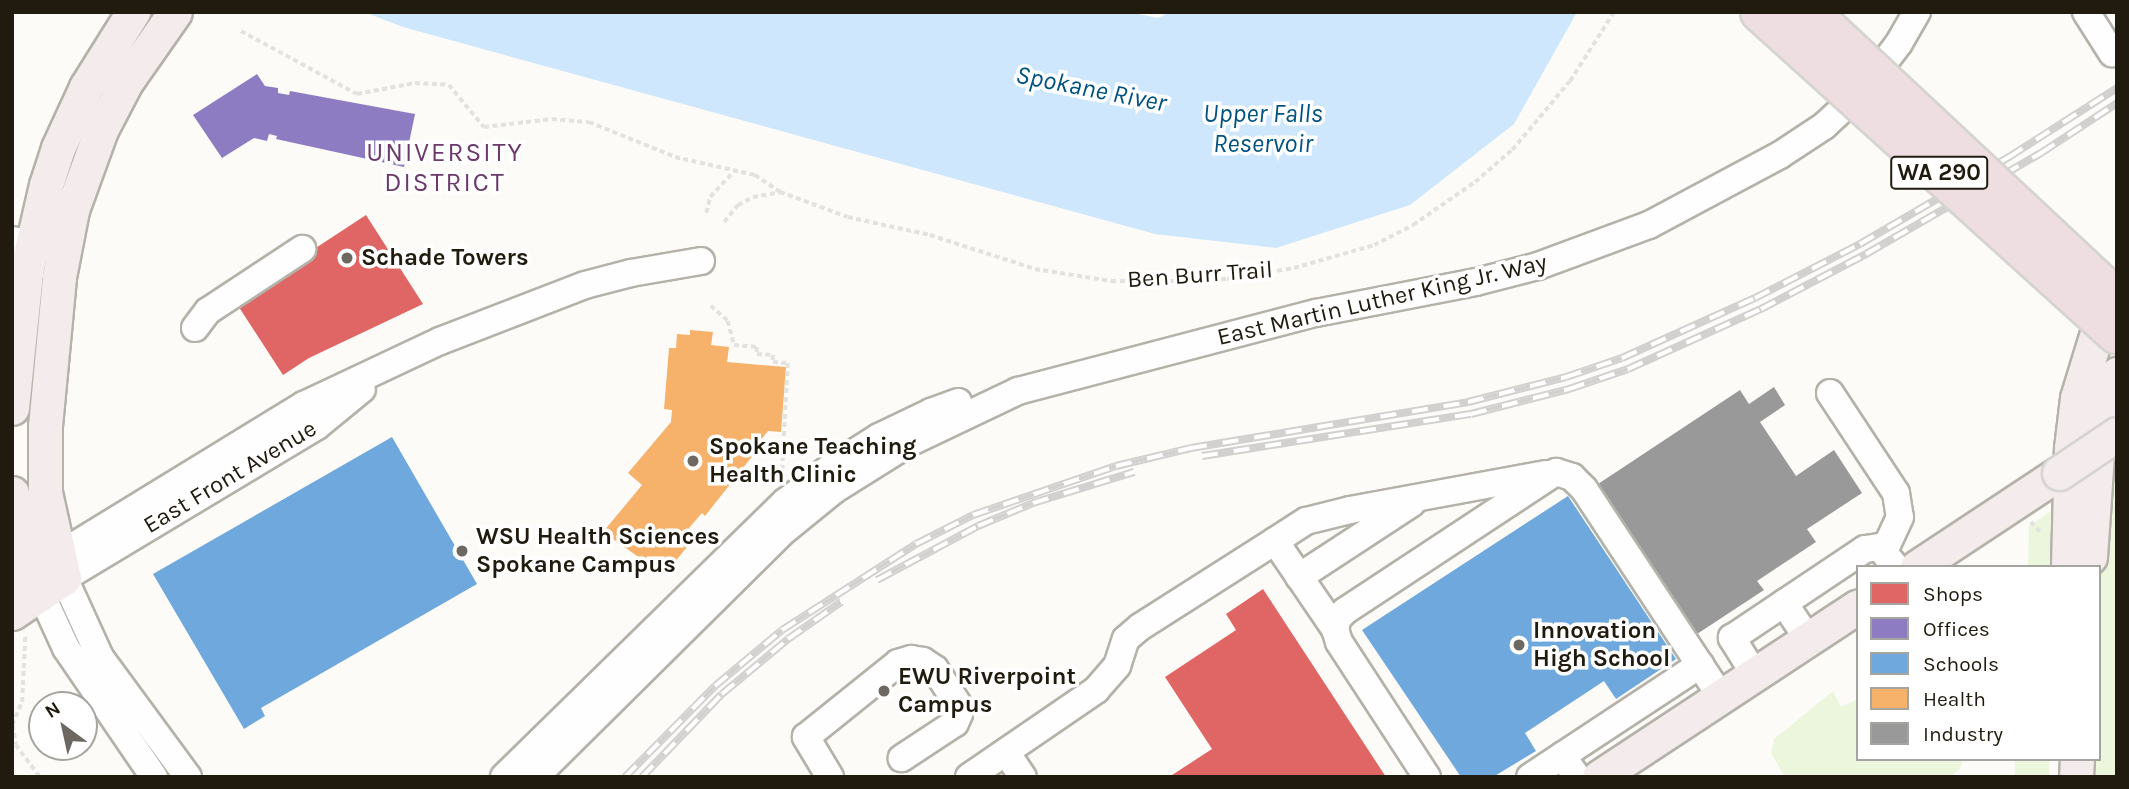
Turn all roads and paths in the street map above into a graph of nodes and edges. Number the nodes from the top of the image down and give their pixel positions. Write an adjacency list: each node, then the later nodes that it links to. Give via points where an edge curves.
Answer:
1 (133, 12): 16 (main road, via 67,128)
2 (1614, 12): 12 (path, Ben Burr Trail, via 1588,57 1550,107 1512,150 1475,182 1413,225 1374,245 1294,268 1227,279 1111,281 1035,269 930,235 848,217)
3 (1760, 12): 23 (highway, WA 290, bridge)
4 (1810, 12): 20 (highway, WA 290, bridge)
5 (1917, 12): 25 (street, East Martin Luther King Jr. Way, via 1865,88 1824,126 1780,155 1649,225 1538,266 1316,313)
6 (2086, 12): 10 (street)
7 (2105, 12): 10 (street)
8 (172, 16): 18 (main road, via 126,82 101,130 72,210)
9 (241, 32): 11 (path, Ben Burr Trail, via 357,94 415,83 449,85 484,127 552,119 589,122 676,157)
10 (2114, 42)
11 (735, 169): 12 (path, Ben Burr Trail, via 755,175); 13 (path, via 710,197)
12 (780, 192): 14 (path, via 738,205)
13 (706, 213)
14 (724, 222)
15 (302, 249): 22 (street, via 208,311)
16 (20, 256): 18 (street); 27 (main road)
17 (701, 261): 39 (street, East Front Avenue, via 631,272 533,303 440,341 390,366 317,426)
18 (62, 263): 39 (main road)
19 (2117, 291): 36 (main road, via 2102,316 2077,398)
20 (2117, 299)
21 (711, 306): 30 (path, via 727,321 734,345 757,347 757,354 773,355 773,362 788,363)
22 (195, 328)
23 (2117, 335)
24 (2117, 374): 37 (main road, via 2098,439)
25 (1018, 391): 57 (street, East Martin Luther King Jr. Way, via 1002,390 931,412 869,443 819,476 746,538); 58 (street, East Martin Luther King Jr. Way, via 909,443 834,490 646,664)
26 (1830, 393): 34 (street, via 1896,493 1900,517)
27 (12, 408)
28 (2117, 434): 35 (main road, bridge)
29 (1556, 472): 32 (street); 42 (street, via 1345,611); 44 (street, via 1572,477 1584,489)
30 (782, 477)
31 (12, 493): 39 (main road)
32 (1426, 495): 33 (street, via 1306,521); 38 (street)
33 (1275, 541): 38 (street); 50 (street, via 1140,627 1126,639 1117,666 1096,690)
34 (1890, 559): 40 (street, via 1879,547 1865,549)
35 (1920, 565)
36 (2068, 565)
37 (2089, 565)
38 (1299, 577): 42 (street)
39 (35, 590): 48 (path, via 22,702); 55 (street, via 85,679); 56 (street, via 100,657)
40 (1784, 603): 43 (street); 45 (street, via 1732,638)
41 (1856, 607): 43 (main road)
42 (1335, 629): 61 (street, via 1348,657)
43 (1808, 639): 45 (main road)
44 (1700, 665): 46 (street); 47 (street)
45 (1755, 675): 46 (main road)
46 (1721, 696): 49 (main road)
47 (1619, 718): 49 (street); 52 (street)
48 (12, 725): 54 (path, via 16,745)
49 (1640, 750): 63 (main road)
50 (1006, 752): 59 (street); 60 (street)
51 (902, 758): 53 (street, via 955,723 959,714 959,706 934,669 911,659 898,663 806,737)
52 (1569, 766): 62 (street)
53 (820, 774)
54 (40, 777)
55 (154, 777)
56 (188, 777)
57 (504, 777)
58 (535, 777)
59 (968, 777)
60 (1023, 777)
61 (1427, 777)
62 (1530, 777)
63 (1599, 777)

